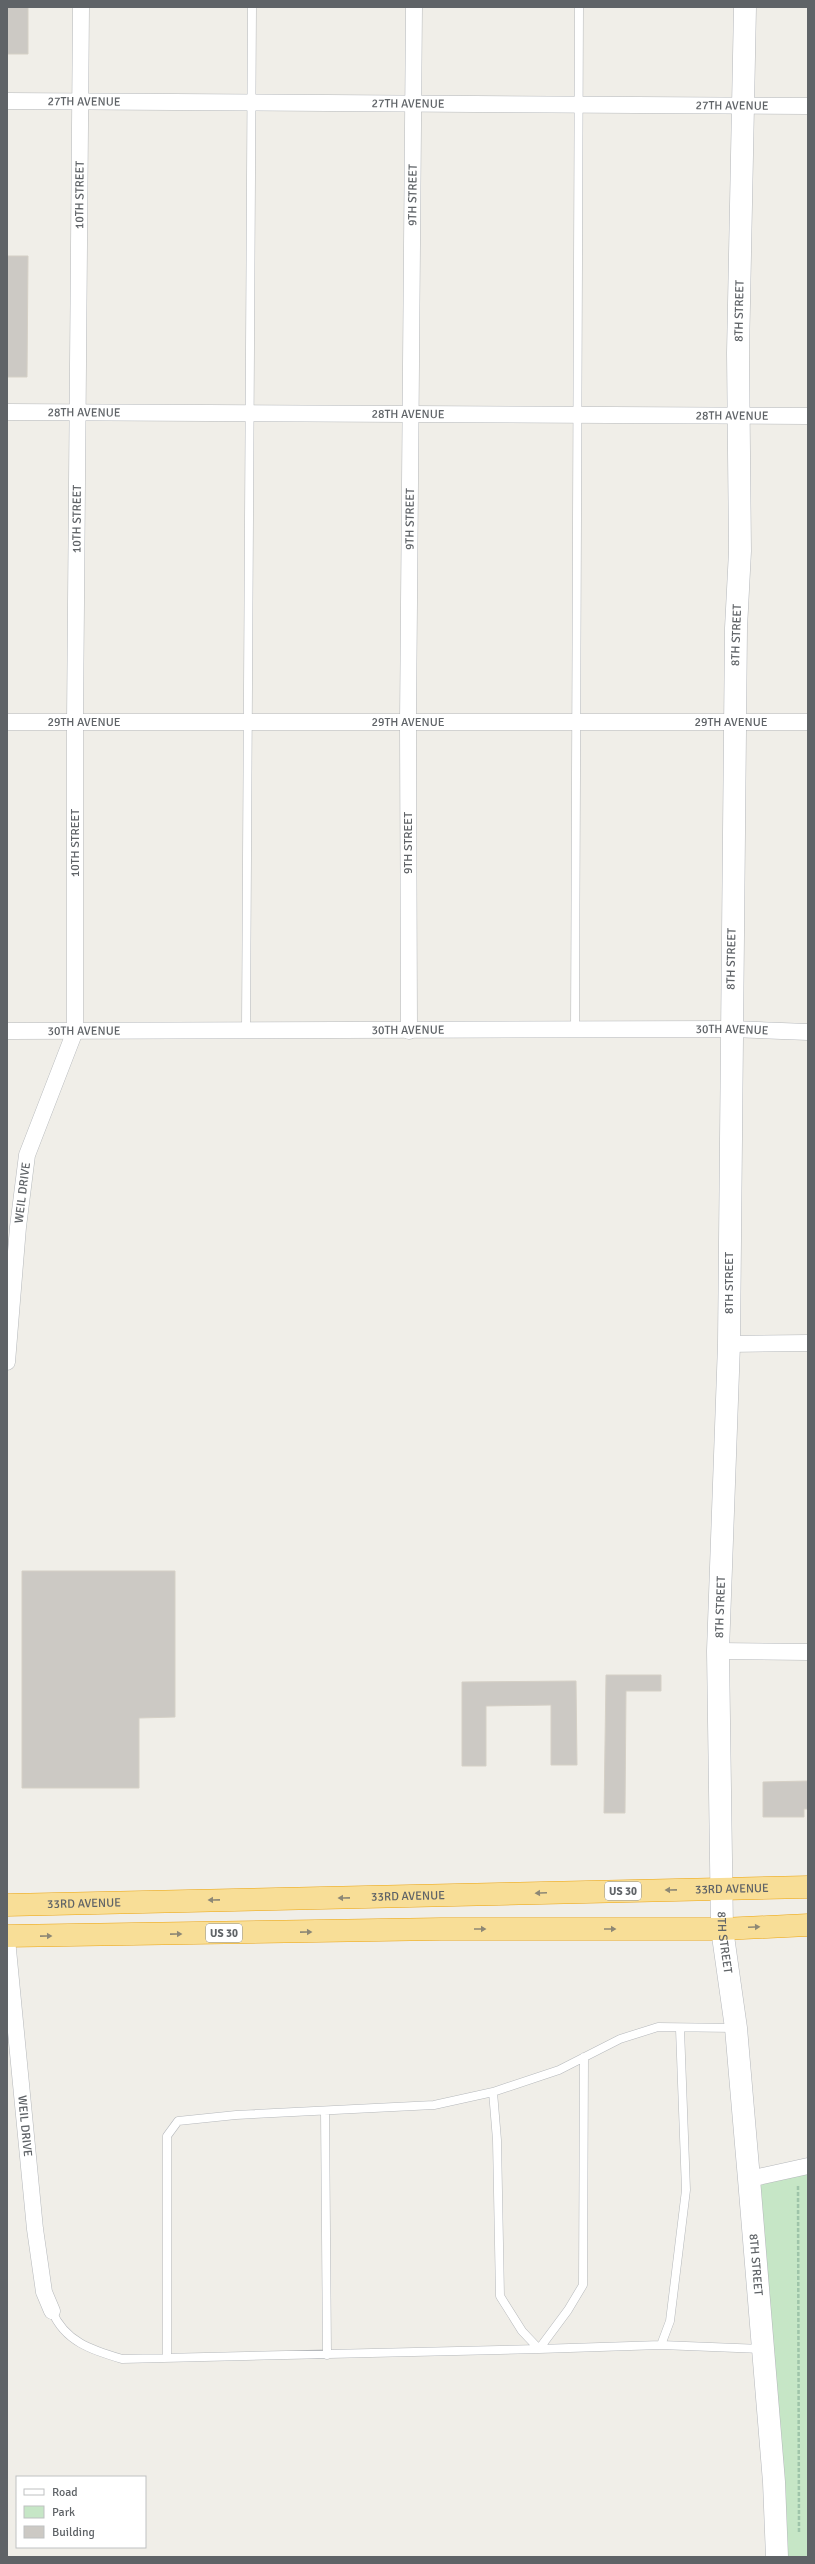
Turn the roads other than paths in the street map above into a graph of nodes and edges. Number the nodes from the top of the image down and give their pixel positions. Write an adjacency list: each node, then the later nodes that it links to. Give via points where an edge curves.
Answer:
1 (80, 7): 7 (street, 10TH STREET)
2 (252, 7): 8 (lane)
3 (414, 7): 9 (street, 9TH STREET)
4 (579, 7): 10 (lane)
5 (744, 7): 11 (main road, 8TH STREET)
6 (7, 101): 7 (street, 27TH AVENUE)
7 (80, 101): 8 (street, 27TH AVENUE); 14 (street, 10TH STREET)
8 (252, 103): 9 (street, 27TH AVENUE); 15 (lane)
9 (413, 104): 10 (street, 27TH AVENUE); 16 (street, 9TH STREET)
10 (579, 104): 11 (street, 27TH AVENUE); 17 (lane)
11 (744, 105): 12 (street, 27TH AVENUE); 18 (main road, 8TH STREET, via 738,353)
12 (808, 106)
13 (7, 412): 14 (street, 28TH AVENUE)
14 (76, 412): 15 (street, 28TH AVENUE); 22 (street, 10TH STREET)
15 (250, 412): 16 (street, 28TH AVENUE); 23 (lane)
16 (411, 413): 17 (street, 28TH AVENUE); 24 (street, 9TH STREET)
17 (578, 415): 18 (street, 28TH AVENUE); 20 (lane)
18 (739, 416): 19 (street, 28TH AVENUE); 25 (main road, 8TH STREET, via 740,551)
19 (808, 416)
20 (577, 721): 24 (street, 29TH AVENUE); 25 (street, 29TH AVENUE); 32 (lane)
21 (7, 722): 22 (street, 29TH AVENUE)
22 (75, 722): 23 (street, 29TH AVENUE); 31 (street, 10TH STREET)
23 (248, 722): 24 (street, 29TH AVENUE); 27 (lane)
24 (408, 722): 29 (street, 9TH STREET)
25 (734, 722): 26 (street, 29TH AVENUE); 28 (main road, 8TH STREET)
26 (808, 722)
27 (246, 1029): 29 (street, 30TH AVENUE); 31 (street, 30TH AVENUE)
28 (731, 1029): 32 (street, 30TH AVENUE); 33 (street, 30TH AVENUE); 35 (main road, 8TH STREET)
29 (409, 1030): 32 (street, 30TH AVENUE)
30 (7, 1031): 31 (street, 30TH AVENUE)
31 (75, 1031): 36 (street, WEIL DRIVE, via 27,1155 18,1227)
32 (575, 1031)
33 (808, 1032)
34 (808, 1343): 35 (street)
35 (729, 1344): 37 (main road, 8TH STREET)
36 (7, 1362)
37 (718, 1651): 38 (street); 40 (main road, 8TH STREET)
38 (808, 1652)
39 (808, 1887): 40 (highway, 33RD AVENUE / US 30)
40 (721, 1888): 41 (highway, 33RD AVENUE / US 30, one-way to 41); 43 (main road, 8TH STREET)
41 (7, 1905)
42 (808, 1925): 43 (highway, US 30, one-way to 42)
43 (722, 1928): 44 (highway, US 30, one-way to 43); 45 (main road, 8TH STREET)
44 (7, 1938): 52 (street, WEIL DRIVE, via 36,2230 44,2292)
45 (736, 2028): 46 (lane); 51 (main road, 8TH STREET)
46 (680, 2029): 47 (lane, via 658,2027 620,2039); 53 (lane, via 686,2190 670,2321)
47 (584, 2057): 48 (lane, via 559,2070); 54 (lane, via 583,2285)
48 (493, 2092): 49 (lane, via 434,2105); 54 (lane, via 500,2296 522,2331)
49 (325, 2111): 56 (lane); 57 (lane, via 236,2115 178,2121 167,2136)
50 (803, 2167): 51 (street)
51 (749, 2179): 55 (main road, 8TH STREET)
52 (52, 2311): 57 (lane, via 58,2326 88,2350 122,2359)
53 (661, 2345): 54 (lane); 55 (lane)
54 (539, 2349): 56 (lane)
55 (762, 2349): 58 (main road, 8TH STREET, via 774,2482)
56 (326, 2355): 57 (lane)
57 (167, 2358)
58 (777, 2557)

